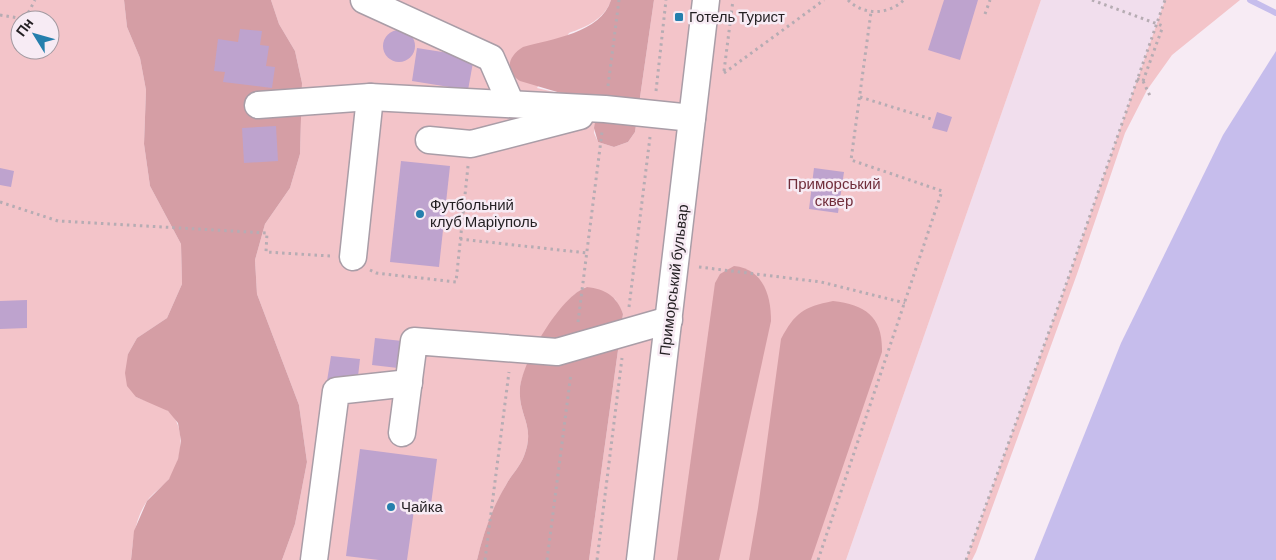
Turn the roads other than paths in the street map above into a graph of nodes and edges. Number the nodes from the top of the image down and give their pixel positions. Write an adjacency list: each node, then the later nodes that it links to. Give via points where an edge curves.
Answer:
1 (364, 0): 4 (street, via 491,58)
2 (706, 0): 7 (street, Приморський бульвар)
3 (370, 97): 4 (street); 5 (street); 9 (street)
4 (511, 104): 6 (street)
5 (258, 105)
6 (605, 109): 7 (street); 8 (street, via 470,144)
7 (692, 118): 10 (street, Приморський бульвар)
8 (429, 140)
9 (353, 258)
10 (669, 320): 11 (street, via 557,352 414,341); 14 (street, Приморський бульвар)
11 (409, 383): 12 (street); 13 (street, via 336,391)
12 (402, 433)
13 (314, 560)
14 (640, 560)

